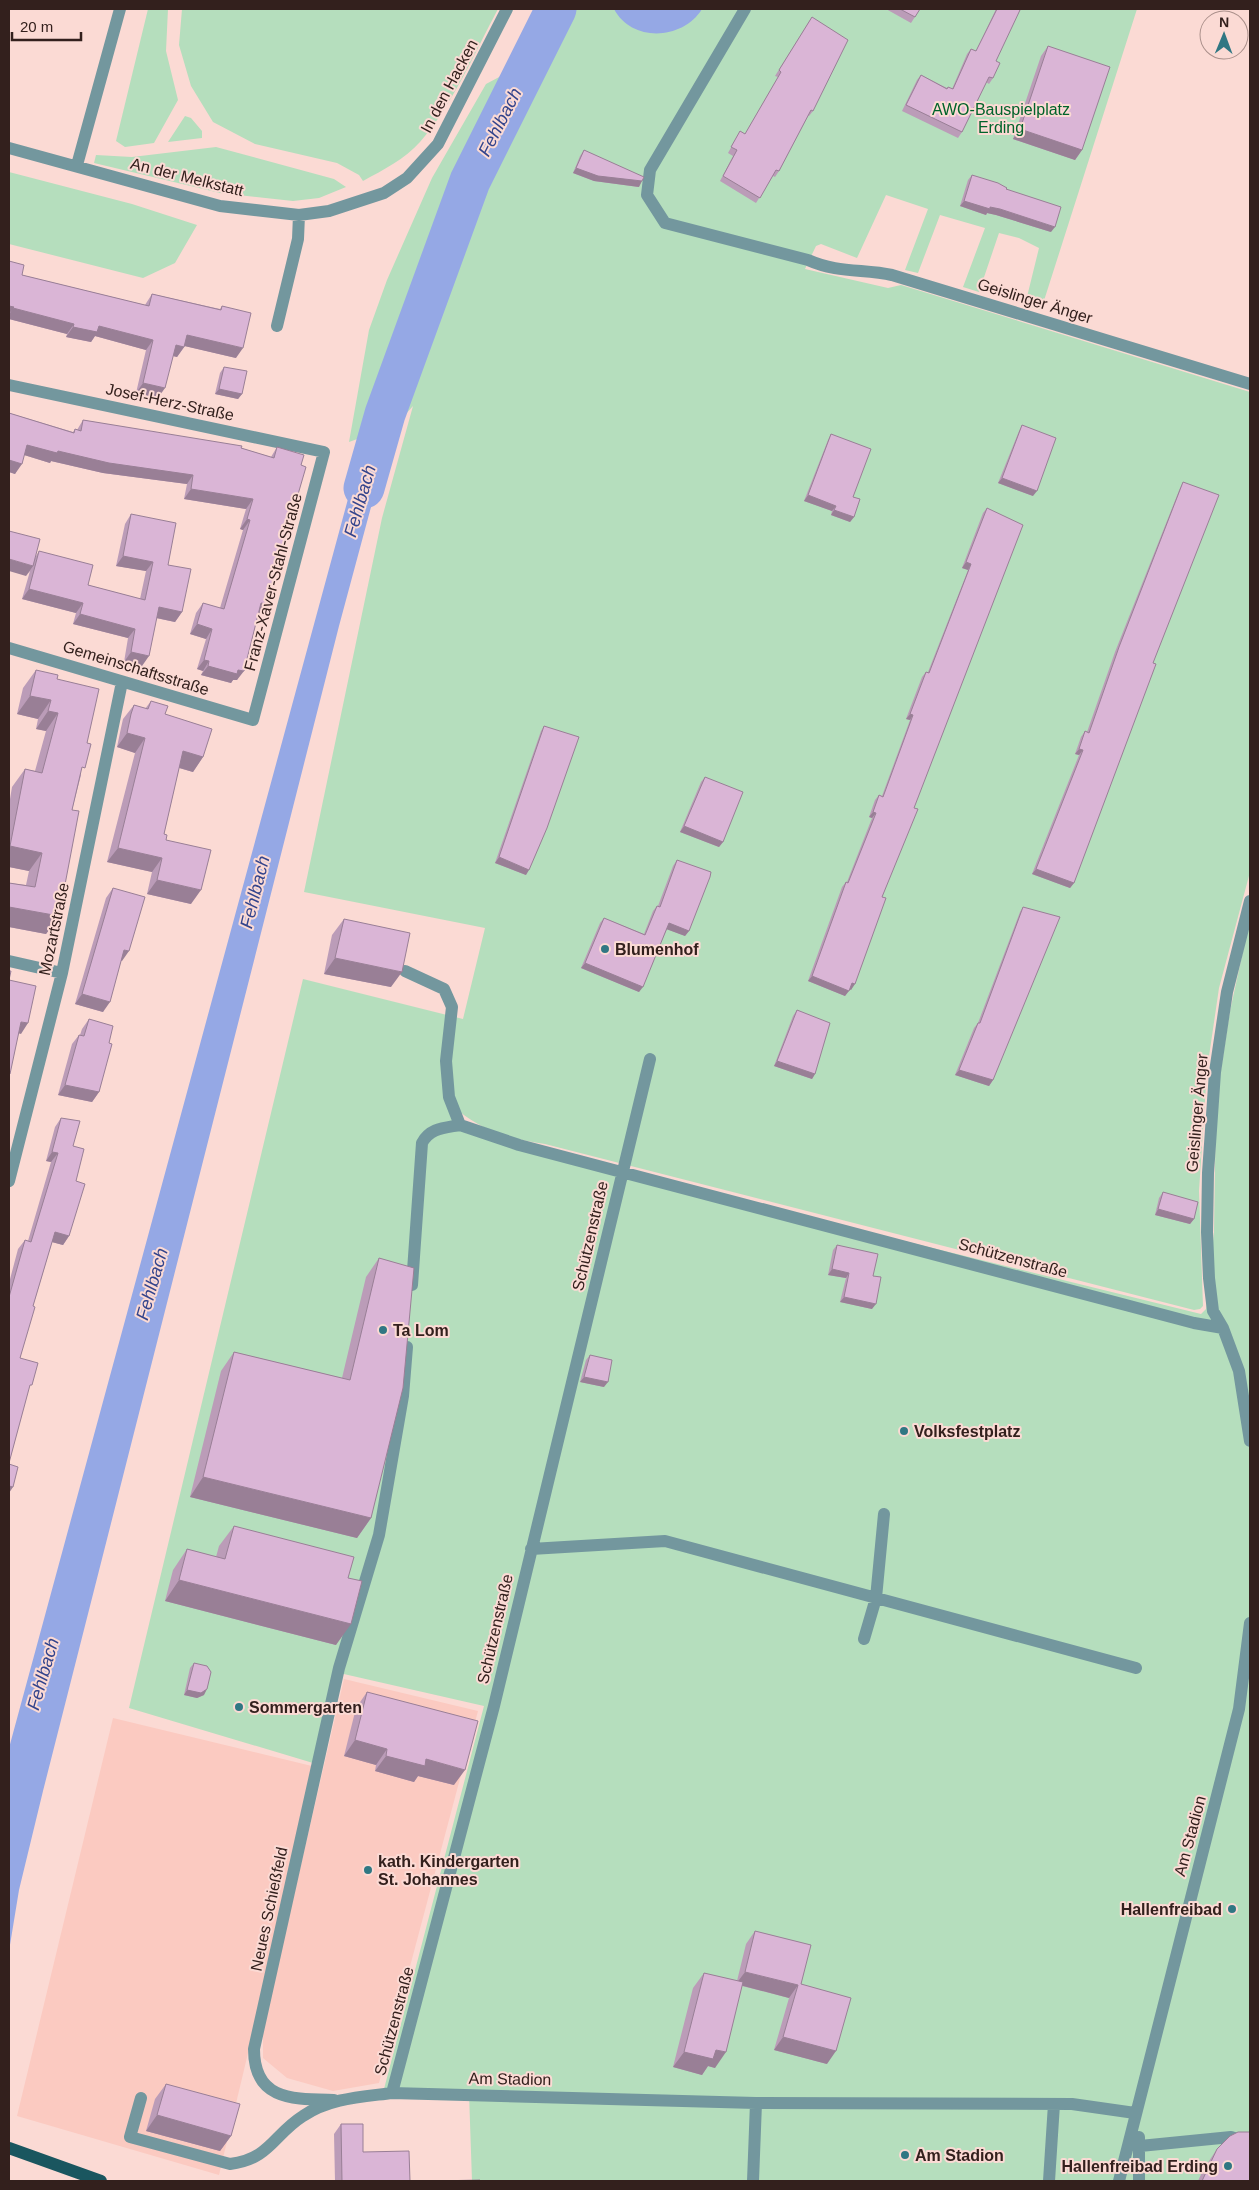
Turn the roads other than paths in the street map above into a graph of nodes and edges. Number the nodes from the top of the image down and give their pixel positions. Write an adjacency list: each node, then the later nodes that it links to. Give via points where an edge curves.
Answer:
1 (120, 9): 5 (street)
2 (507, 9): 6 (street, In den Hacken, via 438,144 407,178 384,193)
3 (745, 9): 9 (street, Geislinger Änger, via 650,170 647,195 665,223 820,265 858,273 879,272 910,280)
4 (9, 148): 5 (street, An der Melkstatt)
5 (76, 165): 7 (street, An der Melkstatt, via 220,206)
6 (359, 202): 7 (street, An der Melkstatt)
7 (300, 215): 8 (street, via 298,239)
8 (277, 326)
9 (1250, 384)
10 (9, 385): 11 (street, Josef-Herz-Straße)
11 (324, 452): 14 (street, Franz-Xaver-Stahl-Straße)
12 (9, 648): 13 (street, Gemeinschaftsstraße)
13 (122, 682): 14 (street, Gemeinschaftsstraße); 18 (street, Mozartstraße)
14 (253, 720)
15 (1250, 901): 24 (street, Geislinger Änger, via 1227,992 1212,1106 1208,1173 1209,1278 1213,1311)
16 (9, 961): 18 (street)
17 (405, 971): 20 (street, via 444,989 452,1007 446,1061 449,1097)
18 (62, 973): 22 (street, Mozartstraße)
19 (650, 1059): 21 (street)
20 (460, 1125): 21 (street, Schützenstraße, via 520,1145); 23 (street, via 433,1130 426,1134 422,1143)
21 (622, 1171): 24 (street, Schützenstraße); 28 (street, Schützenstraße)
22 (9, 1181)
23 (411, 1297)
24 (1223, 1328): 26 (street, via 1239,1371)
25 (408, 1336): 36 (street, Neues Schießfeld, via 403,1396 379,1535 339,1668 254,2049 258,2076 267,2088 295,2099)
26 (1250, 1442)
27 (884, 1514): 29 (street)
28 (531, 1550): 29 (street, via 666,1541); 34 (street, Schützenstraße, via 494,1706)
29 (876, 1598): 31 (street); 32 (street)
30 (1250, 1623): 33 (street, Am Stadion)
31 (864, 1639)
32 (1136, 1668)
33 (1244, 1712): 39 (street, Am Stadion)
34 (392, 2094): 36 (street, Am Stadion); 37 (street, Am Stadion)
35 (141, 2098): 36 (street, via 130,2137 230,2164 246,2162 265,2153 302,2116)
36 (334, 2100)
37 (756, 2103): 38 (street, Am Stadion); 44 (street)
38 (1054, 2104): 39 (street, Am Stadion, via 1106,2107); 45 (street)
39 (1135, 2113): 41 (street, Am Stadion); 46 (street, Am Stadion)
40 (1250, 2143): 41 (street, via 1231,2137)
41 (1140, 2146): 47 (street, Am Stadion)
42 (9, 2148): 43 (main road)
43 (101, 2181)
44 (753, 2181)
45 (1049, 2181)
46 (1120, 2181)
47 (1139, 2181)

